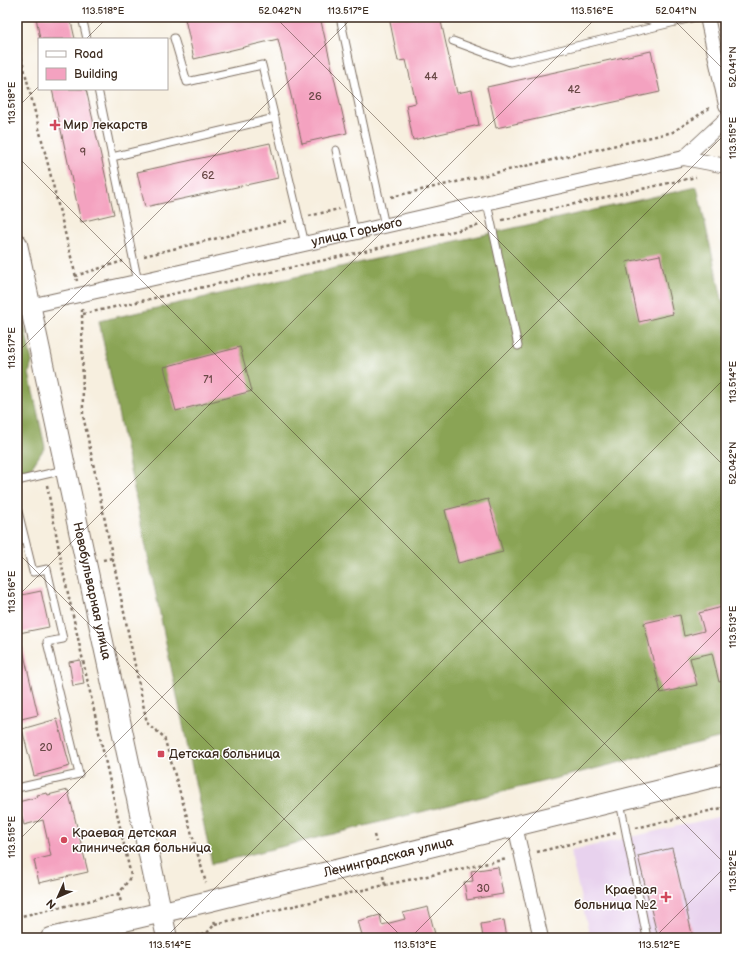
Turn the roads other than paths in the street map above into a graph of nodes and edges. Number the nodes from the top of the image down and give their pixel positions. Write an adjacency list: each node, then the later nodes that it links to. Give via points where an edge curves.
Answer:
1 (82, 17): 7 (lane)
2 (340, 17): 19 (lane)
3 (636, 17): 6 (lane)
4 (696, 17): 6 (lane)
5 (707, 17): 11 (street)
6 (668, 24): 9 (lane, via 510,62)
7 (87, 38)
8 (174, 38): 12 (lane, via 187,82 262,65)
9 (453, 41)
10 (98, 90): 15 (lane)
11 (725, 101)
12 (274, 118): 15 (lane); 22 (lane)
13 (726, 119): 16 (street)
14 (336, 150): 20 (lane)
15 (112, 157): 23 (lane)
16 (684, 158): 17 (street, улица Горького); 18 (street, улица Горького)
17 (726, 166)
18 (487, 203): 19 (street, улица Горького); 25 (lane)
19 (385, 226): 20 (street, улица Горького)
20 (355, 232): 22 (street, улица Горького)
21 (17, 244): 24 (street, Новобульварная улица)
22 (305, 244): 23 (street, улица Горького)
23 (138, 282): 24 (street, улица Горького)
24 (30, 306): 26 (street, Новобульварная улица)
25 (518, 346)
26 (66, 469): 27 (lane); 33 (street, Новобульварная улица)
27 (17, 481)
28 (17, 508): 30 (lane, via 33,572 47,568 63,639 47,642 79,774)
29 (726, 774): 31 (street, Ленинградская улица)
30 (17, 788)
31 (619, 800): 32 (street, Ленинградская улица); 37 (lane)
32 (515, 826): 33 (street, Ленинградская улица); 36 (street)
33 (161, 912): 34 (street, Ленинградская улица); 35 (street, Новобульварная улица)
34 (51, 938)
35 (167, 938)
36 (540, 938)
37 (647, 938)

